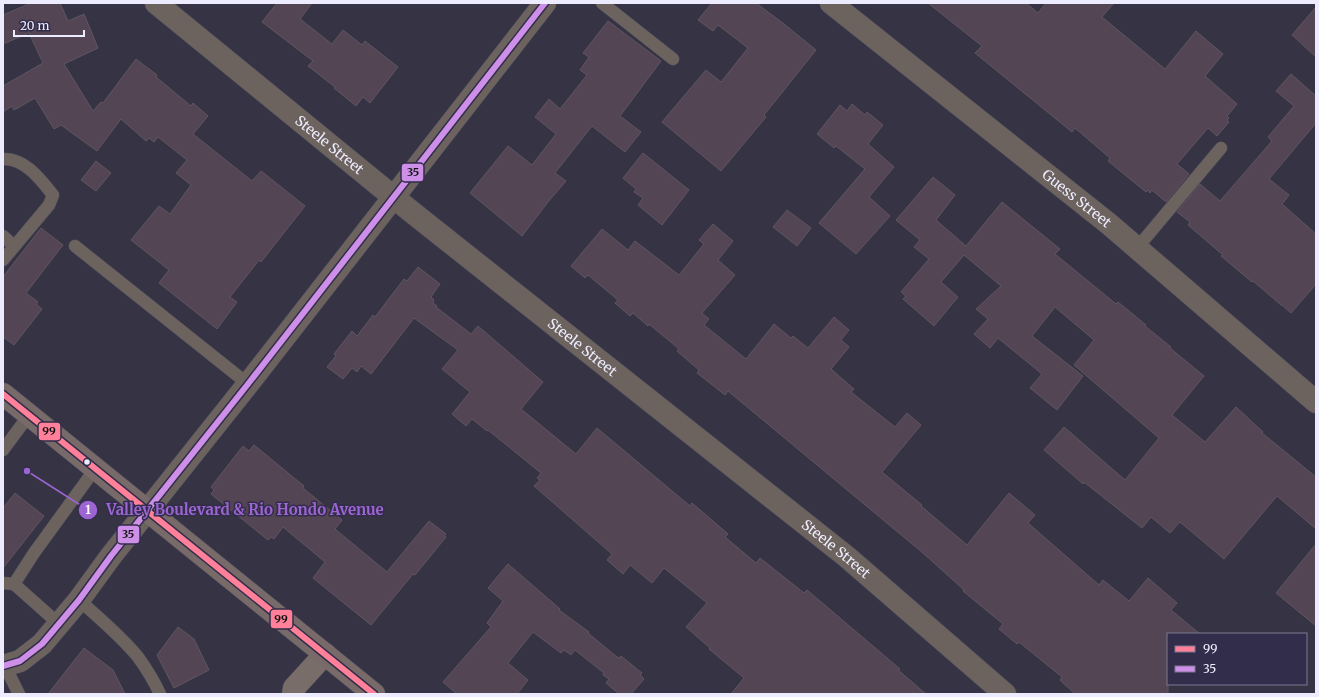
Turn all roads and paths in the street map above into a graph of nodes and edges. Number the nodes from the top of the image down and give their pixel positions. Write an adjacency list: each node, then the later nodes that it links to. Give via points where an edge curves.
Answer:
1 (156, 3): 8 (street, Steele Street)
2 (545, 3): 8 (street)
3 (602, 3): 5 (lane)
4 (831, 3): 12 (street, Guess Street)
5 (673, 59)
6 (1220, 148): 12 (lane)
7 (3, 158): 10 (lane, via 25,166 38,176 53,195 50,205)
8 (394, 197): 14 (street); 30 (street, Steele Street, via 847,557)
9 (3, 236): 10 (lane)
10 (14, 246): 13 (lane)
11 (75, 246): 14 (lane)
12 (1137, 248): 16 (street, Guess Street)
13 (3, 260)
14 (248, 384): 20 (street)
15 (3, 394): 17 (main road)
16 (1316, 402)
17 (29, 415): 18 (lane); 19 (main road)
18 (3, 450)
19 (95, 469): 20 (main road); 21 (lane)
20 (148, 511): 22 (street); 24 (main road)
21 (9, 584): 23 (lane)
22 (79, 600): 23 (street); 27 (lane, via 137,656)
23 (59, 624): 25 (street, via 31,653 20,661)
24 (325, 654): 28 (main road, via 294,688); 29 (main road)
25 (4, 666): 26 (lane)
26 (19, 694)
27 (160, 694)
28 (293, 694)
29 (374, 694)
30 (1005, 694)

